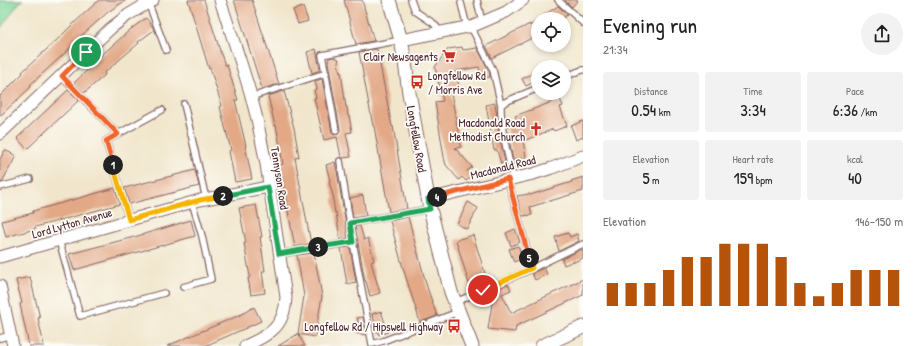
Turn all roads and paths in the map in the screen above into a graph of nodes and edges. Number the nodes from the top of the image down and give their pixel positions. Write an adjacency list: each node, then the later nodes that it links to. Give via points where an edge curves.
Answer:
1 (220, 0): 20 (street, Tennyson Road)
2 (389, 0): 13 (street, Longfellow Road)
3 (412, 0): 12 (lane, via 416,11)
4 (477, 0): 9 (lane)
5 (523, 0): 9 (street, via 506,12)
6 (558, 0): 10 (lane)
7 (147, 2): 14 (lane); 18 (street, via 112,28)
8 (461, 3): 11 (lane)
9 (482, 22): 11 (street)
10 (583, 22)
11 (469, 27): 12 (street); 22 (lane, via 493,70)
12 (441, 32): 13 (street)
13 (401, 40): 16 (lane, via 322,54); 35 (street, Longfellow Road)
14 (166, 50)
15 (583, 70): 17 (lane)
16 (326, 73): 20 (lane); 24 (lane)
17 (571, 74)
18 (62, 76): 25 (street); 26 (lane)
19 (531, 91): 22 (lane)
20 (251, 97): 32 (street, Tennyson Road)
21 (184, 104): 33 (lane)
22 (501, 105): 30 (lane)
23 (162, 110): 26 (lane)
24 (336, 131)
25 (0, 134)
26 (118, 134): 36 (lane, via 106,141)
27 (583, 156): 30 (street, Macdonald Road)
28 (340, 162): 37 (lane)
29 (30, 179): 31 (lane)
30 (511, 179): 35 (street, Macdonald Road); 43 (lane)
31 (0, 187)
32 (268, 187): 33 (street, Lord Lytton Avenue); 41 (street, Tennyson Road)
33 (206, 199): 34 (street, Lord Lytton Avenue)
34 (192, 202): 36 (street, Lord Lytton Avenue); 45 (lane, via 211,279)
35 (429, 204): 37 (lane); 47 (street, Longfellow Road)
36 (129, 220): 38 (street, Lord Lytton Avenue)
37 (350, 223): 39 (lane)
38 (59, 240): 42 (street, Lord Lytton Avenue); 46 (lane, via 80,316)
39 (353, 242): 41 (lane); 51 (lane)
40 (583, 244): 43 (lane)
41 (279, 254): 50 (street, Tennyson Road, via 286,297 284,313 276,327)
42 (0, 257)
43 (532, 268): 47 (lane)
44 (0, 286): 49 (street)
45 (183, 287)
46 (164, 293)
47 (457, 307): 51 (lane); 53 (street, Longfellow Road)
48 (583, 327): 54 (street)
49 (8, 340)
50 (257, 344): 52 (street, Tennyson Road)
51 (370, 345)
52 (246, 346)
53 (472, 346)
54 (542, 346)

